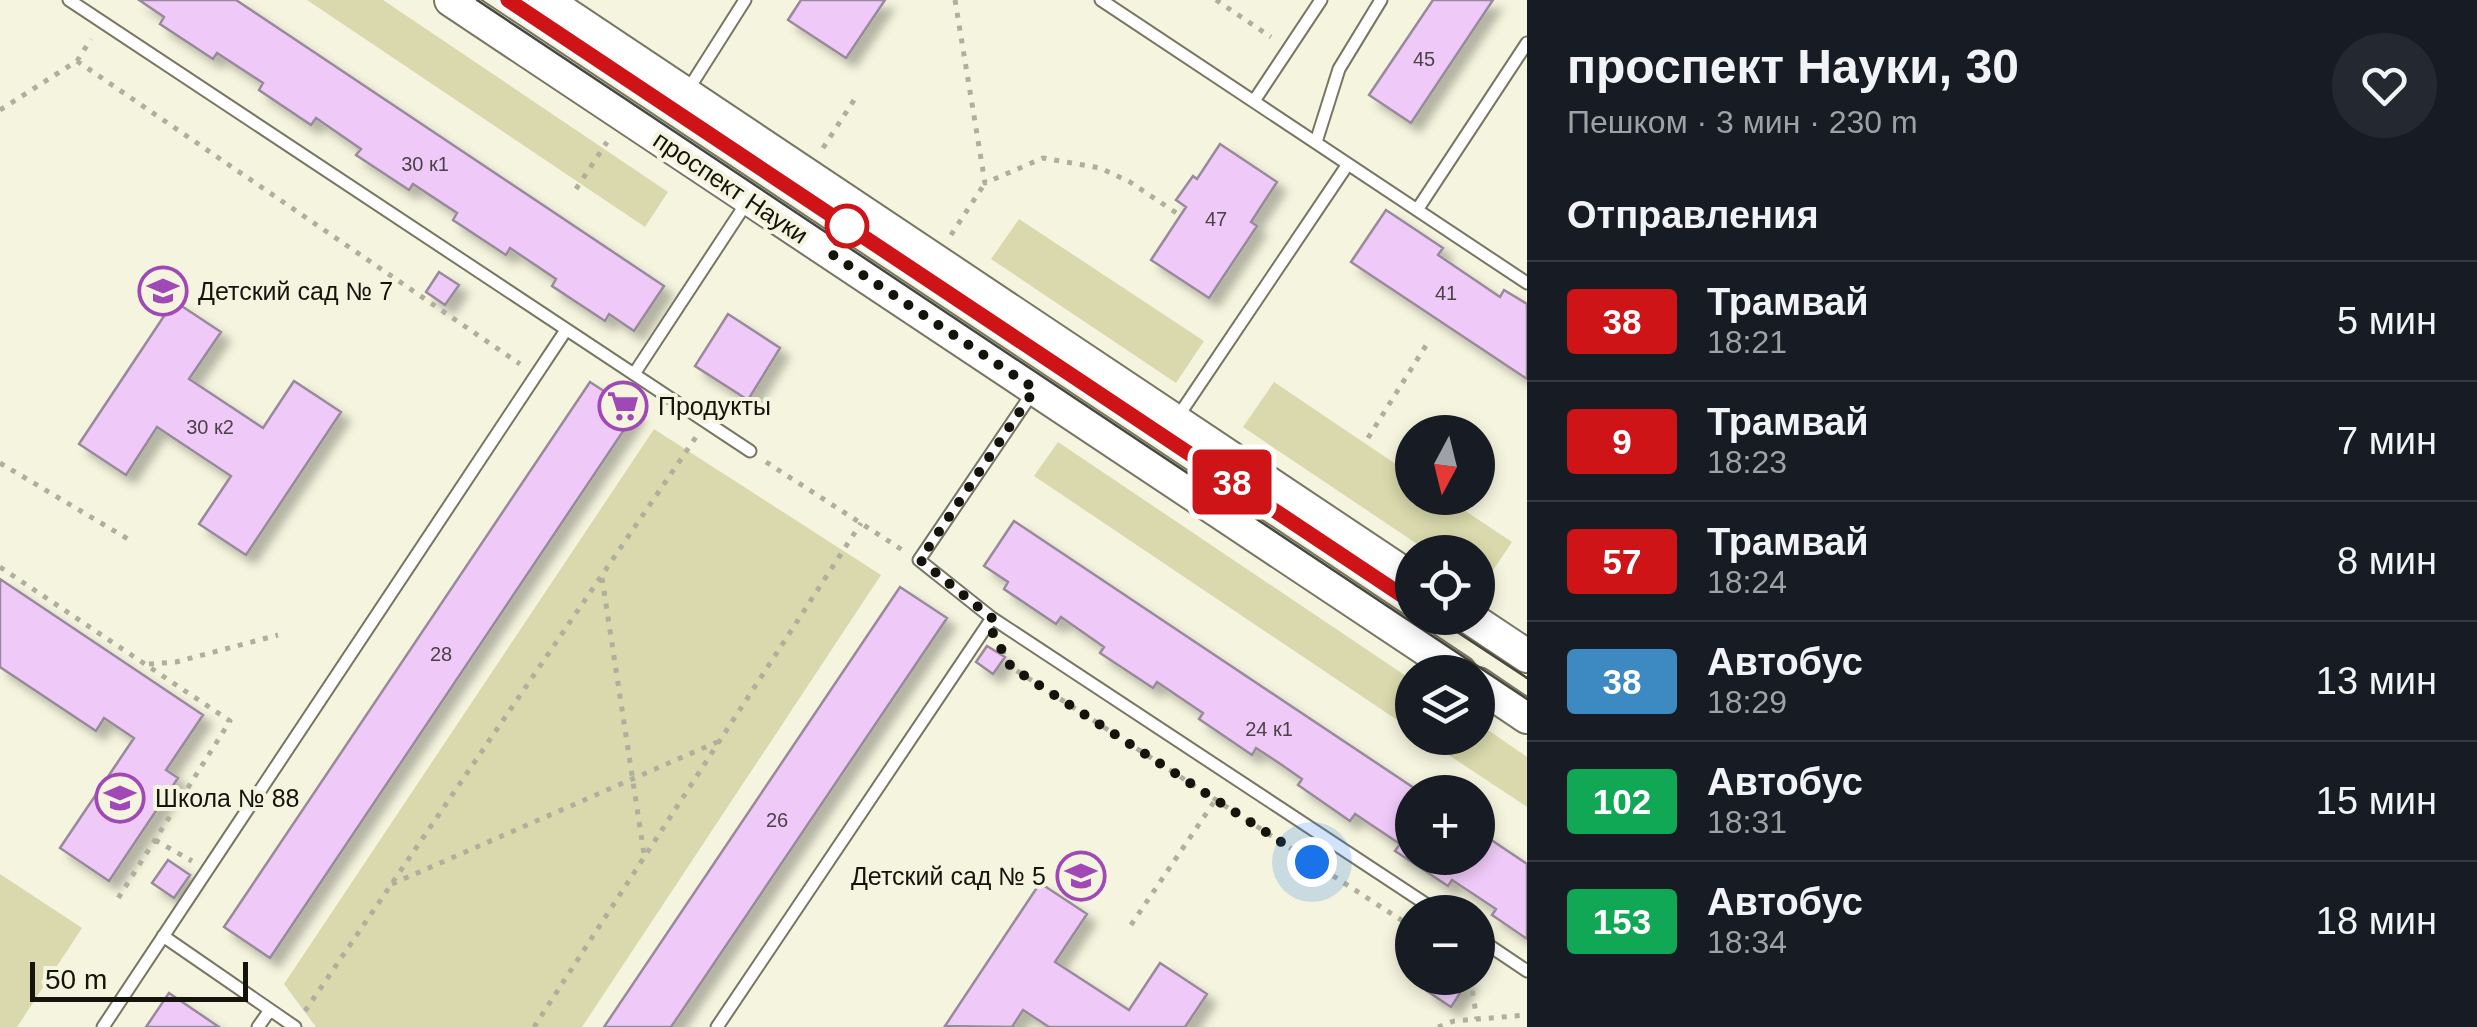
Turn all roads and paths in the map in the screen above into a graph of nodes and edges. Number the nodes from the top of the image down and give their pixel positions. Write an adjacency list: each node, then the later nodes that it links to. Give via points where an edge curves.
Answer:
1 (69, 0): 10 (lane)
2 (451, 0): 24 (main road, проспект Науки)
3 (545, 0): 14 (main road, проспект Науки)
4 (746, 0): 14 (lane)
5 (955, 0): 22 (path)
6 (1101, 0): 16 (lane)
7 (1216, 0): 12 (path)
8 (1321, 0): 12 (lane)
9 (1381, 0): 19 (lane, via 1338,69)
10 (102, 22): 13 (path); 29 (lane)
11 (1527, 43): 25 (lane)
12 (1289, 49): 16 (lane)
13 (77, 61): 17 (path); 31 (path)
14 (686, 94): 34 (main road, проспект Науки)
15 (856, 97): 20 (path)
16 (1254, 102): 19 (lane)
17 (0, 110)
18 (609, 140): 23 (path)
19 (1316, 142): 21 (lane)
20 (819, 155)
21 (1348, 164): 25 (lane); 34 (lane)
22 (985, 183): 26 (path, via 1043,158 1100,168); 27 (path)
23 (576, 189)
24 (749, 199): 32 (lane); 33 (main road, проспект Науки)
25 (1417, 210): 28 (lane)
26 (1181, 216)
27 (950, 236)
28 (1527, 283)
29 (566, 330): 31 (lane); 32 (lane)
30 (1430, 339): 36 (path)
31 (536, 374): 58 (lane)
32 (634, 374): 35 (lane)
33 (1035, 389): 41 (lane); 48 (main road, проспект Науки)
34 (1175, 421): 43 (main road, проспект Науки)
35 (706, 422): 37 (lane); 44 (path)
36 (1368, 438)
37 (750, 451): 39 (path)
38 (0, 463): 40 (path)
39 (862, 523): 41 (path); 53 (path)
40 (128, 539)
41 (920, 560): 45 (lane)
42 (0, 567): 50 (path)
43 (1395, 569)
44 (602, 575): 55 (path); 59 (path)
45 (990, 621): 54 (lane); 62 (path, via 1011,667); 75 (lane)
46 (1495, 635): 49 (main road)
47 (278, 636): 50 (path)
48 (1434, 655)
49 (1527, 656)
50 (146, 664): 56 (path, via 230,721)
51 (1495, 695): 52 (main road)
52 (1527, 717)
53 (720, 741): 55 (path); 57 (path)
54 (1231, 776): 60 (lane); 63 (path)
55 (633, 779): 57 (path); 59 (path)
56 (155, 840): 58 (path); 61 (path)
57 (644, 856): 74 (path)
58 (207, 870): 64 (lane)
59 (392, 884): 73 (path)
60 (1412, 895)
61 (117, 900)
62 (1395, 915)
63 (1132, 924)
64 (163, 936): 68 (lane); 71 (lane)
65 (1495, 949): 66 (lane)
66 (1527, 971)
67 (1473, 995): 70 (path)
68 (270, 1010): 72 (lane); 73 (lane)
69 (1527, 1015): 70 (path)
70 (1478, 1019): 76 (path)
71 (103, 1027)
72 (258, 1027)
73 (295, 1027)
74 (534, 1027)
75 (717, 1027)
76 (1438, 1027)

